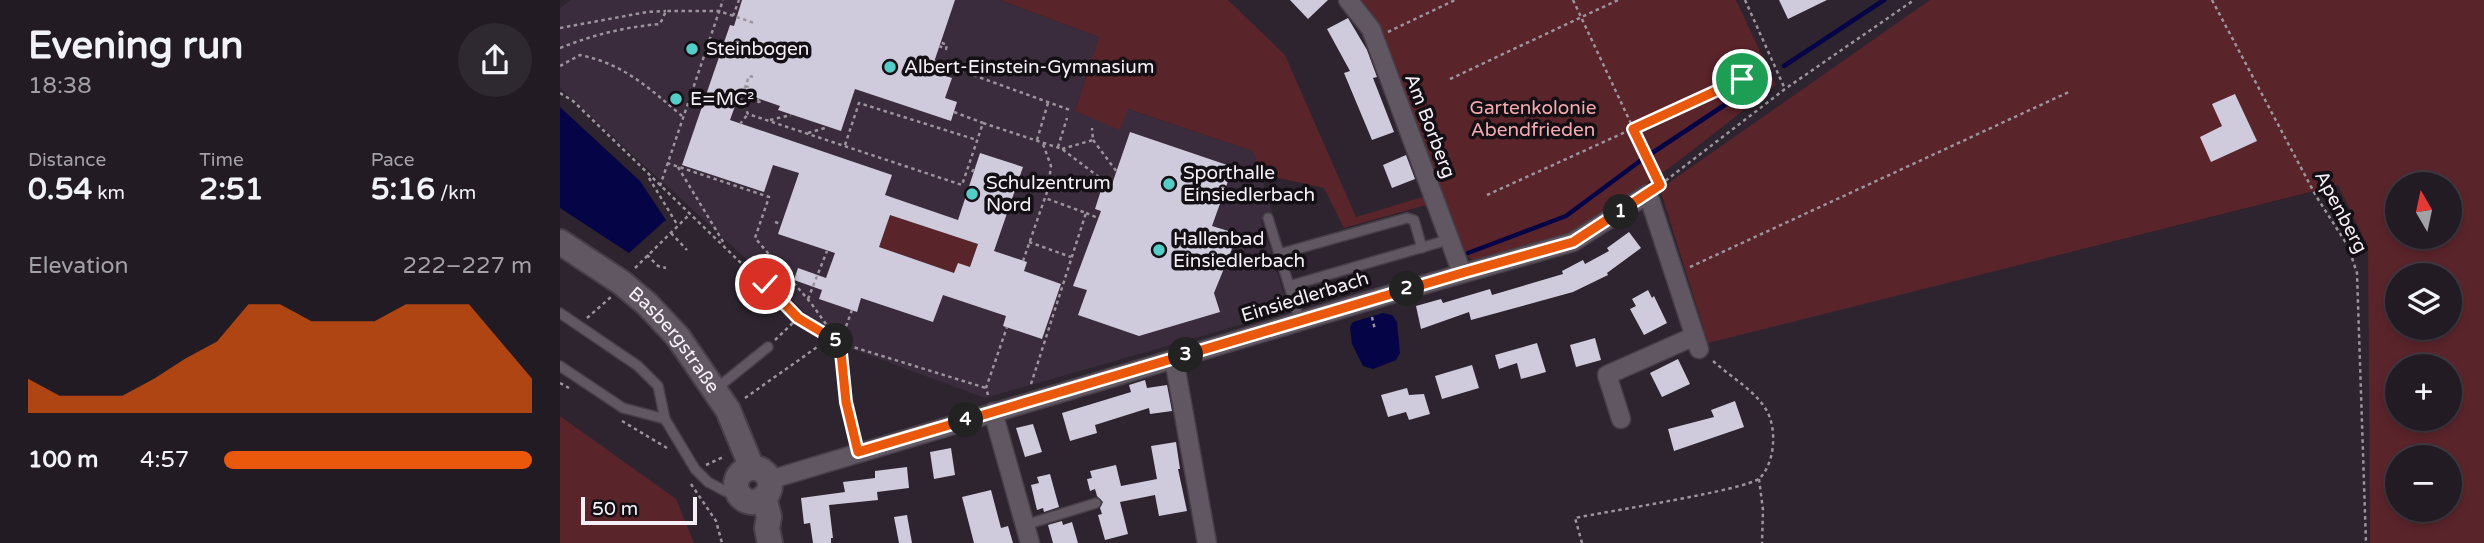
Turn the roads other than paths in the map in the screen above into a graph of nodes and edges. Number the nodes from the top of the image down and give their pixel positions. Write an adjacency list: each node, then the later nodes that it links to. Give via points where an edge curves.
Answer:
1 (1348, 0): 3 (street, Am Borberg, via 1375,38)
2 (1268, 218): 6 (lane)
3 (1451, 239): 5 (lane); 8 (street, Am Borberg)
4 (560, 242): 15 (main road, Basbergstraße, via 647,304 678,337)
5 (1422, 248): 6 (lane, via 1414,220 1407,218); 9 (lane)
6 (1279, 254): 9 (lane)
7 (560, 260): 19 (main road, Basbergstraße, via 594,280 640,318 686,373)
8 (1462, 273): 11 (street, Einsiedlerbach); 18 (street, Einsiedlerbach, via 1573,242 1654,190 1697,342 1607,375)
9 (1289, 286): 11 (lane)
10 (560, 313): 17 (lane, via 638,366 658,386)
11 (1300, 321): 13 (street, Einsiedlerbach)
12 (768, 347): 15 (lane)
13 (1174, 359): 16 (street, Einsiedlerbach); 23 (street)
14 (560, 366): 17 (lane, via 622,408)
15 (715, 390): 19 (main road, Basbergstraße, via 736,425)
16 (993, 412): 19 (street, Einsiedlerbach); 21 (street)
17 (664, 419): 19 (lane, via 708,482 725,491)
18 (1621, 419)
19 (750, 480): 22 (main road, Basbergstraße, via 769,517)
20 (1096, 503): 21 (lane)
21 (1028, 534)
22 (768, 536)
23 (1207, 543)

